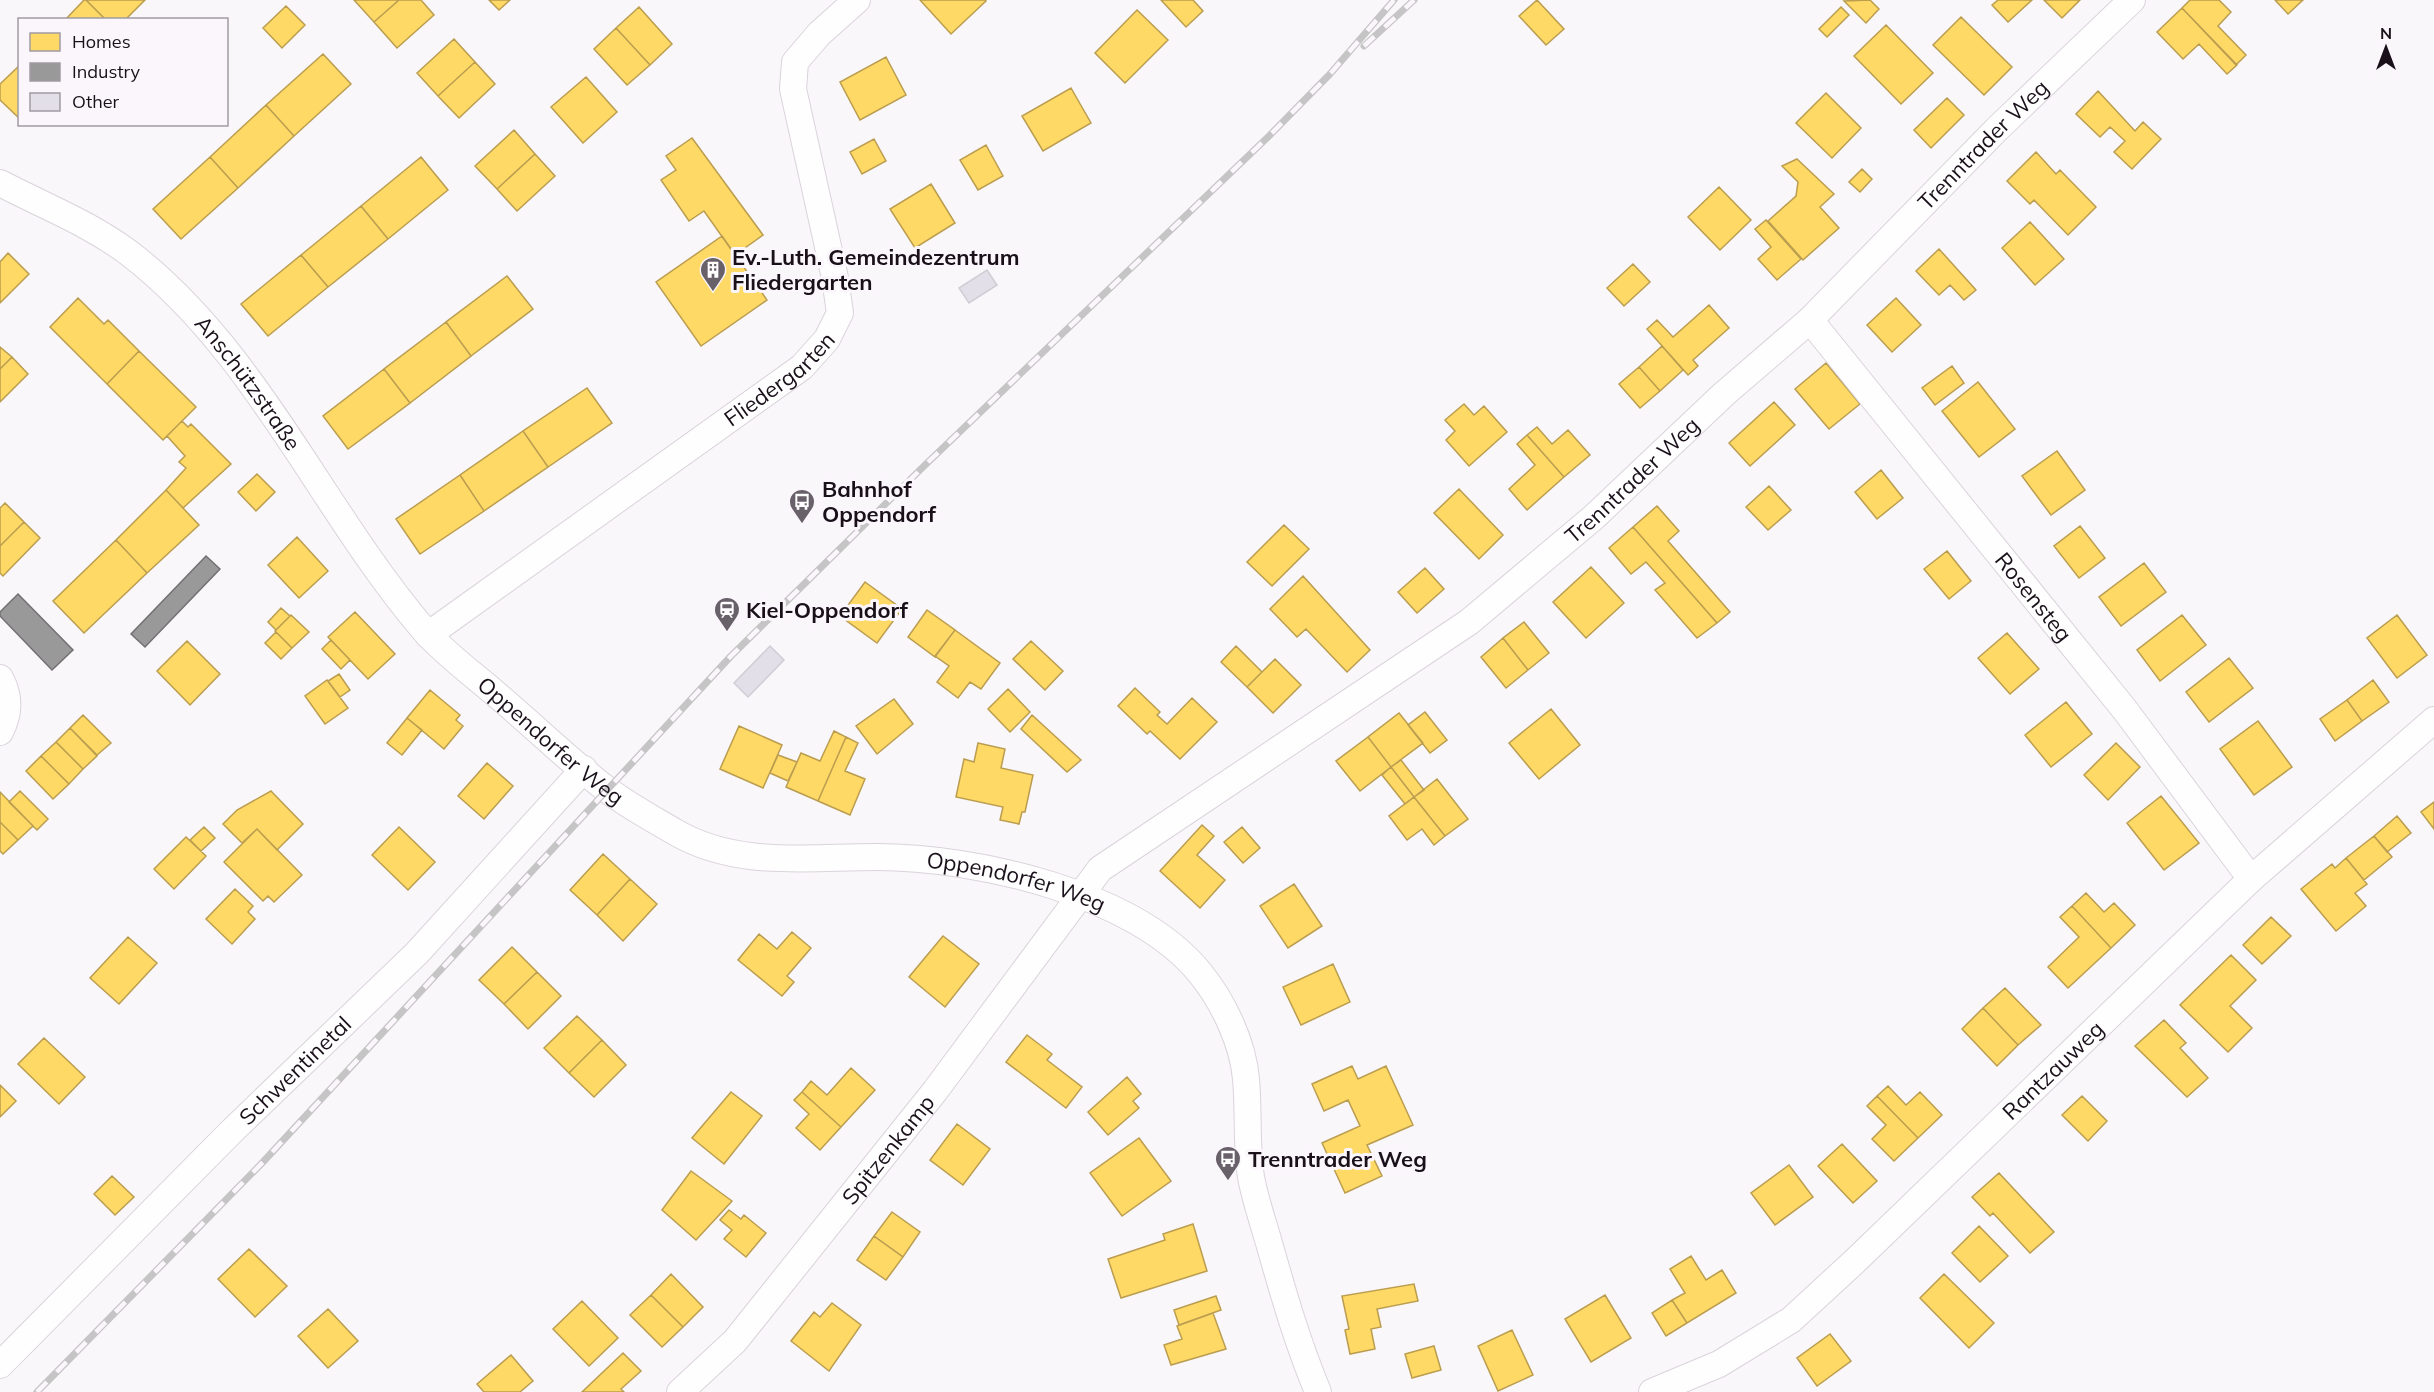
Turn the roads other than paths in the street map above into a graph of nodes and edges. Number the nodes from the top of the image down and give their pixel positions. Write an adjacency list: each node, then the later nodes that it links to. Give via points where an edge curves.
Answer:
1 (857, 0): 5 (street, Fliedergarten, via 795,62 793,89 840,313 827,339 802,367)
2 (2132, 0): 4 (street, Trenntrader Weg, via 1997,129)
3 (3, 192): 5 (street, Anschützstraße, via 83,222 132,255 192,311 237,367 398,597)
4 (1810, 320): 10 (street, Rosensteg, via 2125,710); 11 (street, Trenntrader Weg, via 1724,394 1593,517 1469,621 1100,869)
5 (434, 640): 9 (street, Oppendorfer Weg)
6 (0, 678): 8 (street, via 9,694)
7 (2434, 720): 10 (street, Rantzauweg)
8 (0, 732)
9 (584, 769): 11 (street, Oppendorfer Weg, via 608,790 674,831 717,850 789,860 880,857 954,862 1021,876); 12 (street, Schwentinetal, via 417,953 233,1130)
10 (2251, 879): 15 (street, Rantzauweg, via 1791,1320 1719,1364)
11 (1079, 895): 13 (street, Spitzenkamp, via 935,1091 735,1341); 14 (street, Oppendorfer Weg, via 1168,941 1201,974 1222,1008 1240,1047 1246,1074 1251,1178 1296,1338)
12 (0, 1365)
13 (680, 1392)
14 (1318, 1392)
15 (1652, 1392)

